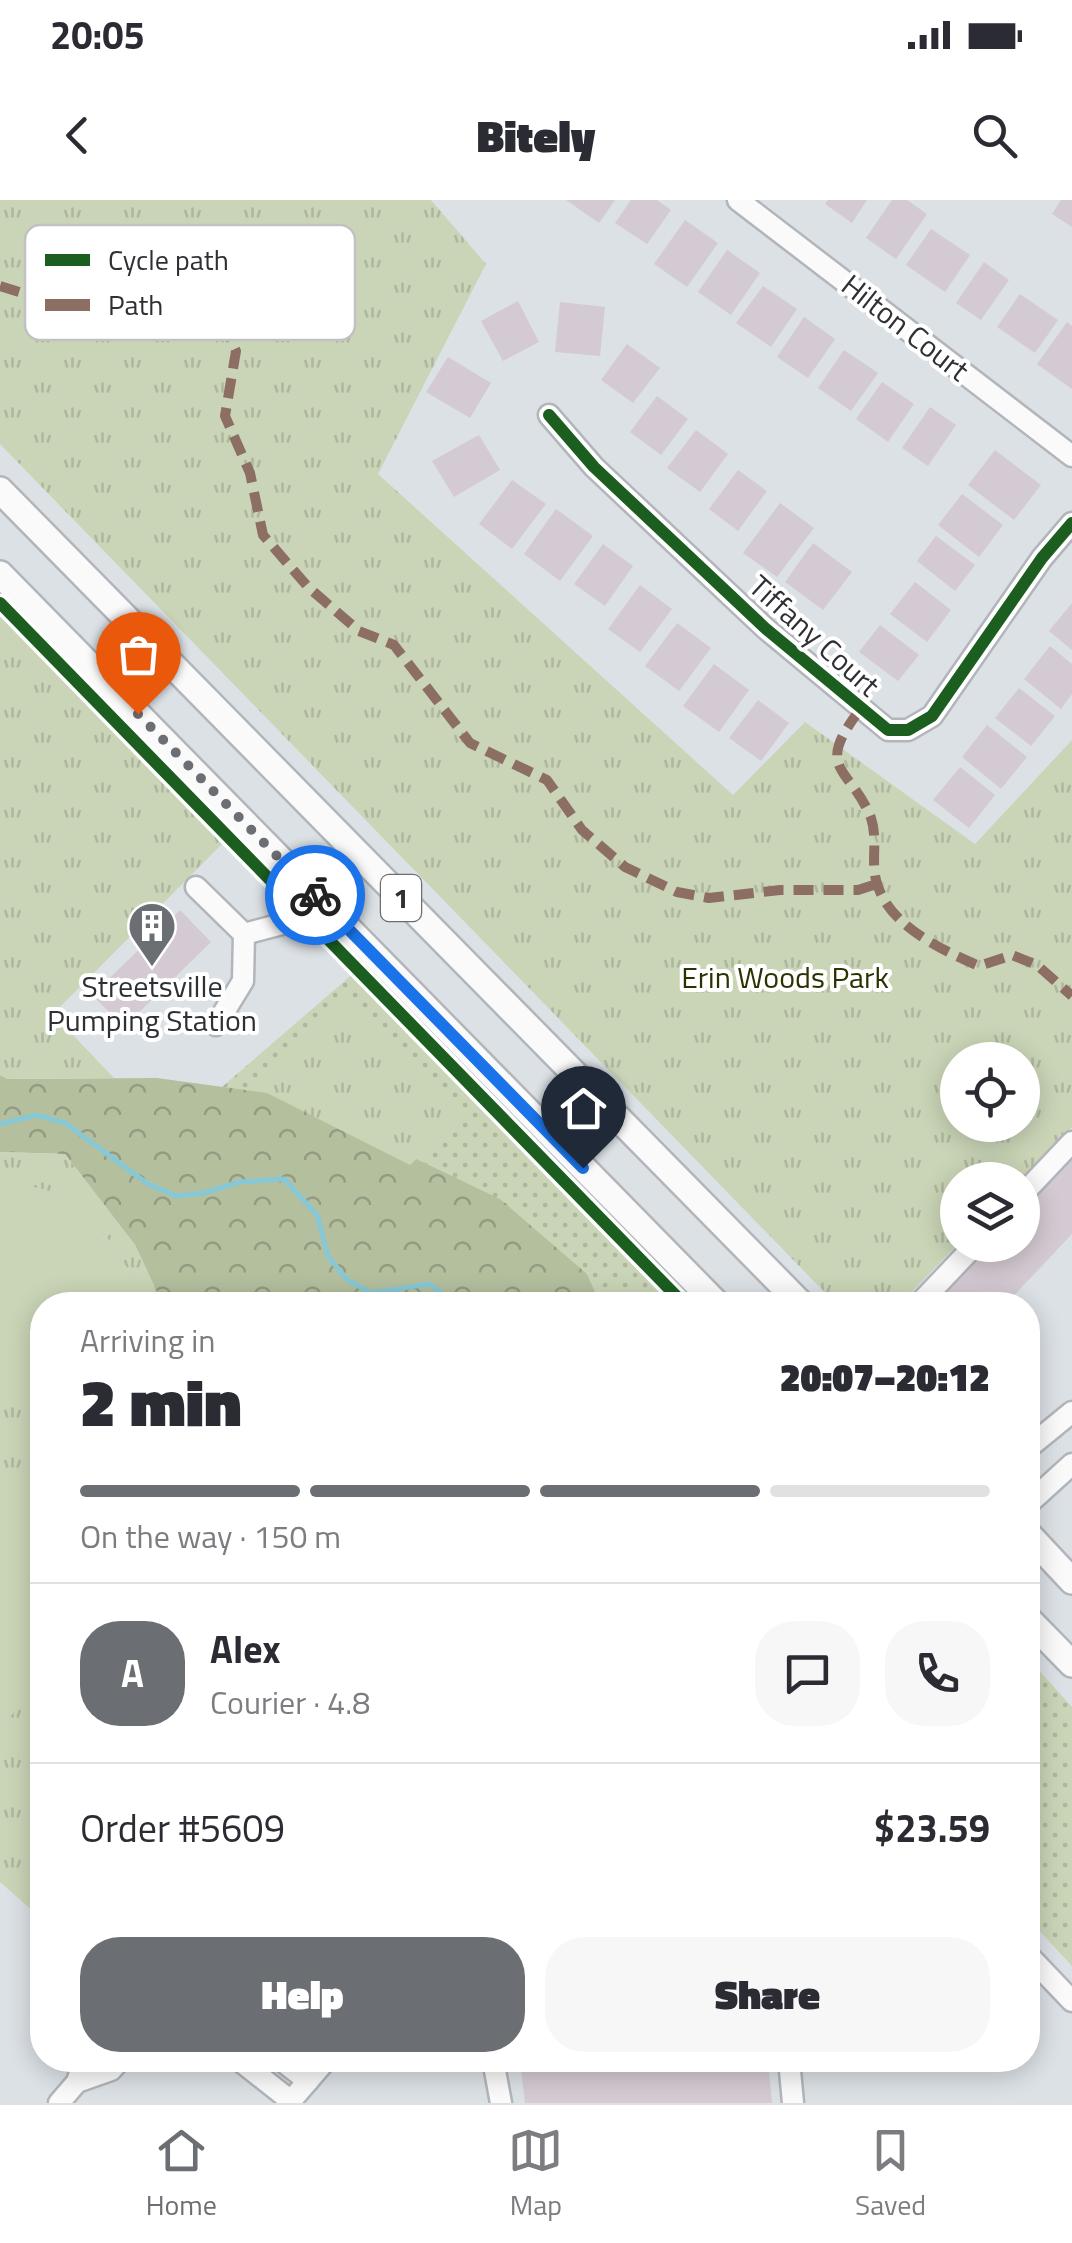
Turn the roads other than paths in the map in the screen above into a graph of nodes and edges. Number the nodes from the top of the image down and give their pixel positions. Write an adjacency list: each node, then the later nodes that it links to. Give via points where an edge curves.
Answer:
1 (738, 200): 3 (street, Hilton Court)
2 (549, 415): 5 (street, Tiffany Court, via 594,467 765,628 888,730 908,730 932,716)
3 (1072, 456)
4 (0, 490): 15 (main road, 1)
5 (1072, 523)
6 (0, 574): 8 (main road, 1)
7 (196, 888): 9 (street)
8 (331, 911): 9 (street); 14 (main road, 1)
9 (244, 934): 10 (street, via 243,981)
10 (216, 1025)
11 (1072, 1142): 12 (street)
12 (1040, 1175)
13 (959, 1262): 16 (street)
14 (705, 1292)
15 (789, 1292)
16 (931, 1292)
17 (1072, 1412): 18 (street)
18 (1040, 1438)
19 (1072, 1464): 20 (street)
20 (1040, 1493)
21 (1040, 1547): 22 (main road)
22 (1072, 1581)
23 (1040, 1631): 24 (main road)
24 (1072, 1664)
25 (1040, 1968): 26 (street)
26 (1072, 2001)
27 (80, 2072): 35 (street)
28 (105, 2072): 35 (street)
29 (254, 2072): 36 (street)
30 (296, 2072): 34 (street)
31 (316, 2072): 34 (street)
32 (495, 2072): 38 (street)
33 (790, 2072): 39 (street)
34 (308, 2081): 36 (street)
35 (76, 2082): 37 (street)
36 (290, 2102)
37 (59, 2103)
38 (501, 2103)
39 (793, 2103)

